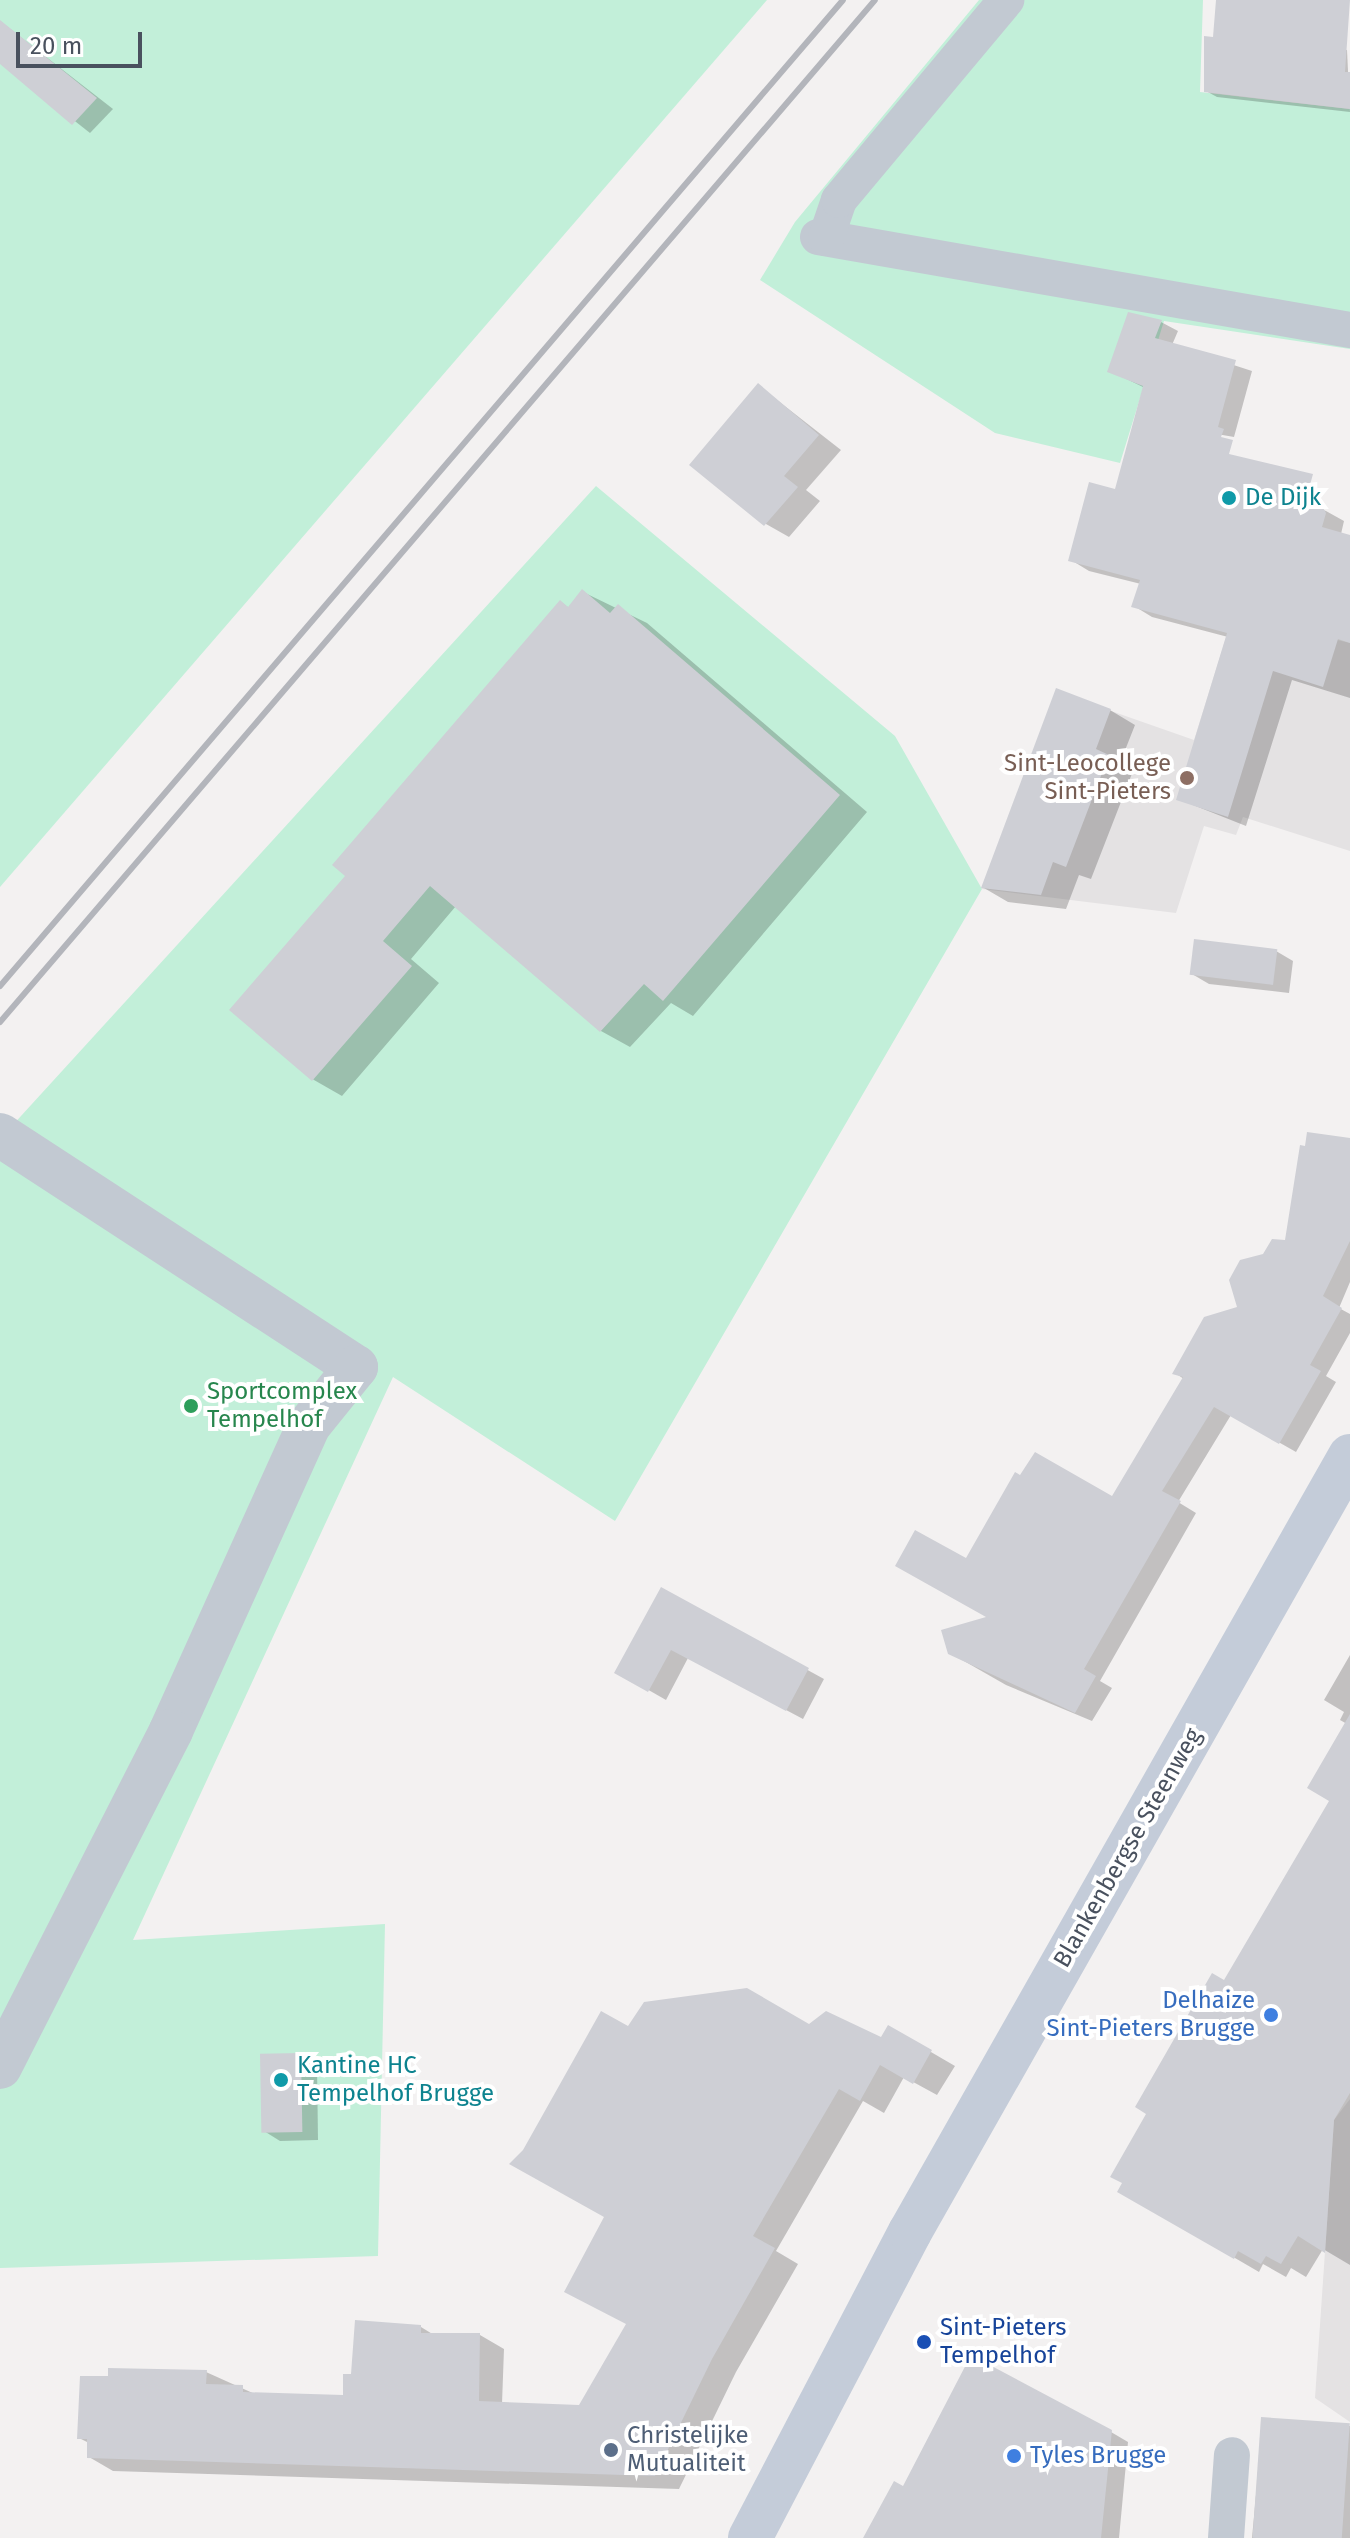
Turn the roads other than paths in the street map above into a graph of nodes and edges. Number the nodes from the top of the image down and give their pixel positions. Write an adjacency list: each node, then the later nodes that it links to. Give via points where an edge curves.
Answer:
1 (1006, 0): 2 (street, via 839,200 822,238)
2 (1350, 330)
3 (0, 1135): 5 (street, via 356,1367 309,1425 171,1731)
4 (1350, 1456): 7 (main road, Blankenbergse Steenweg, via 910,2232)
5 (0, 2067)
6 (1232, 2455): 8 (street)
7 (750, 2538)
8 (1226, 2538)

